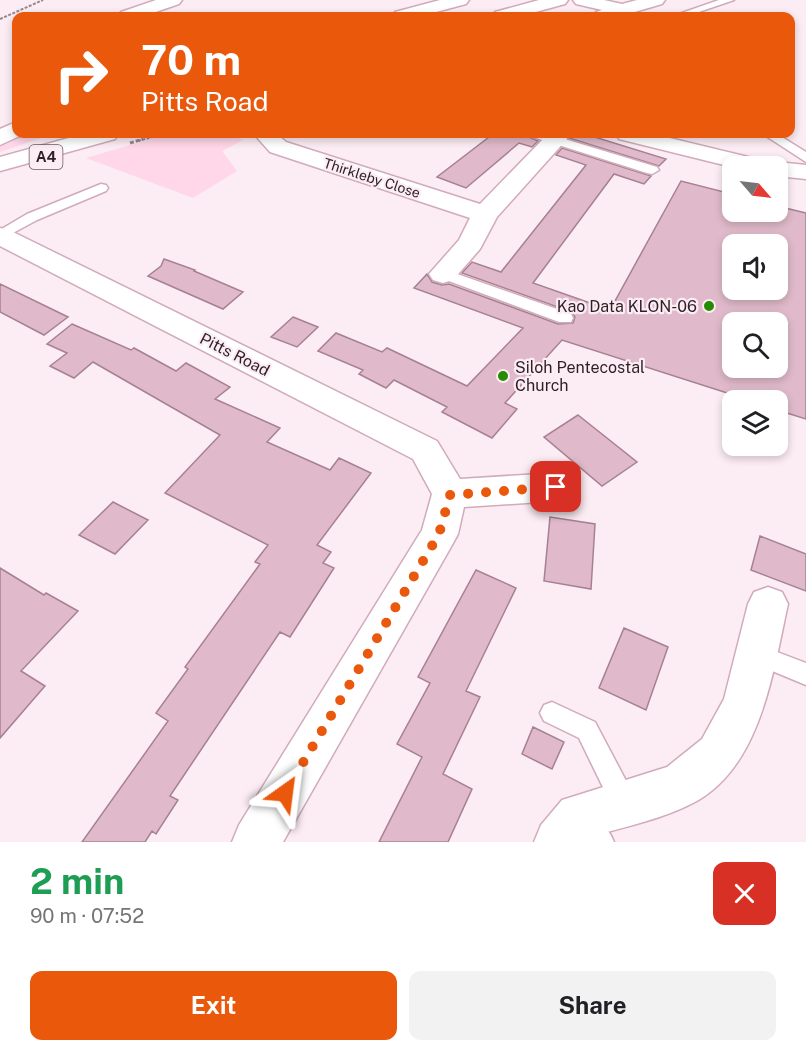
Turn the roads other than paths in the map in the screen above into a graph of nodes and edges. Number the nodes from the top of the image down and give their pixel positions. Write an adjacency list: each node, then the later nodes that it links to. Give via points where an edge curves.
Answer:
1 (172, 0): 8 (street)
2 (559, 0): 10 (street)
3 (582, 0): 7 (street)
4 (656, 0): 7 (street)
5 (722, 1): 12 (lane)
6 (457, 4): 9 (street)
7 (623, 10): 11 (street)
8 (139, 12)
9 (420, 12)
10 (516, 12)
11 (616, 12)
12 (690, 12)
13 (86, 138): 22 (street, A4)
14 (89, 138): 26 (street, A4)
15 (269, 138): 28 (street, Thirkleby Close, via 278,147)
16 (544, 138): 28 (street)
17 (552, 138): 23 (lane)
18 (643, 138): 20 (street)
19 (774, 138): 21 (lane)
20 (722, 157)
21 (806, 158)
22 (0, 164)
23 (652, 170)
24 (788, 170): 25 (street)
25 (806, 172)
26 (0, 175)
27 (101, 188): 29 (lane, via 32,217)
28 (485, 214): 30 (street, via 471,243)
29 (0, 236): 33 (street, Pitts Road, via 425,450)
30 (443, 274): 31 (lane)
31 (565, 318)
32 (556, 487): 33 (street)
33 (450, 495): 40 (street, via 439,534)
34 (768, 604): 35 (street)
35 (756, 654): 36 (lane); 38 (street, via 744,704 718,755 679,786)
36 (806, 674)
37 (552, 713): 38 (lane, via 587,730)
38 (624, 803): 39 (street)
39 (580, 834)
40 (264, 839)

